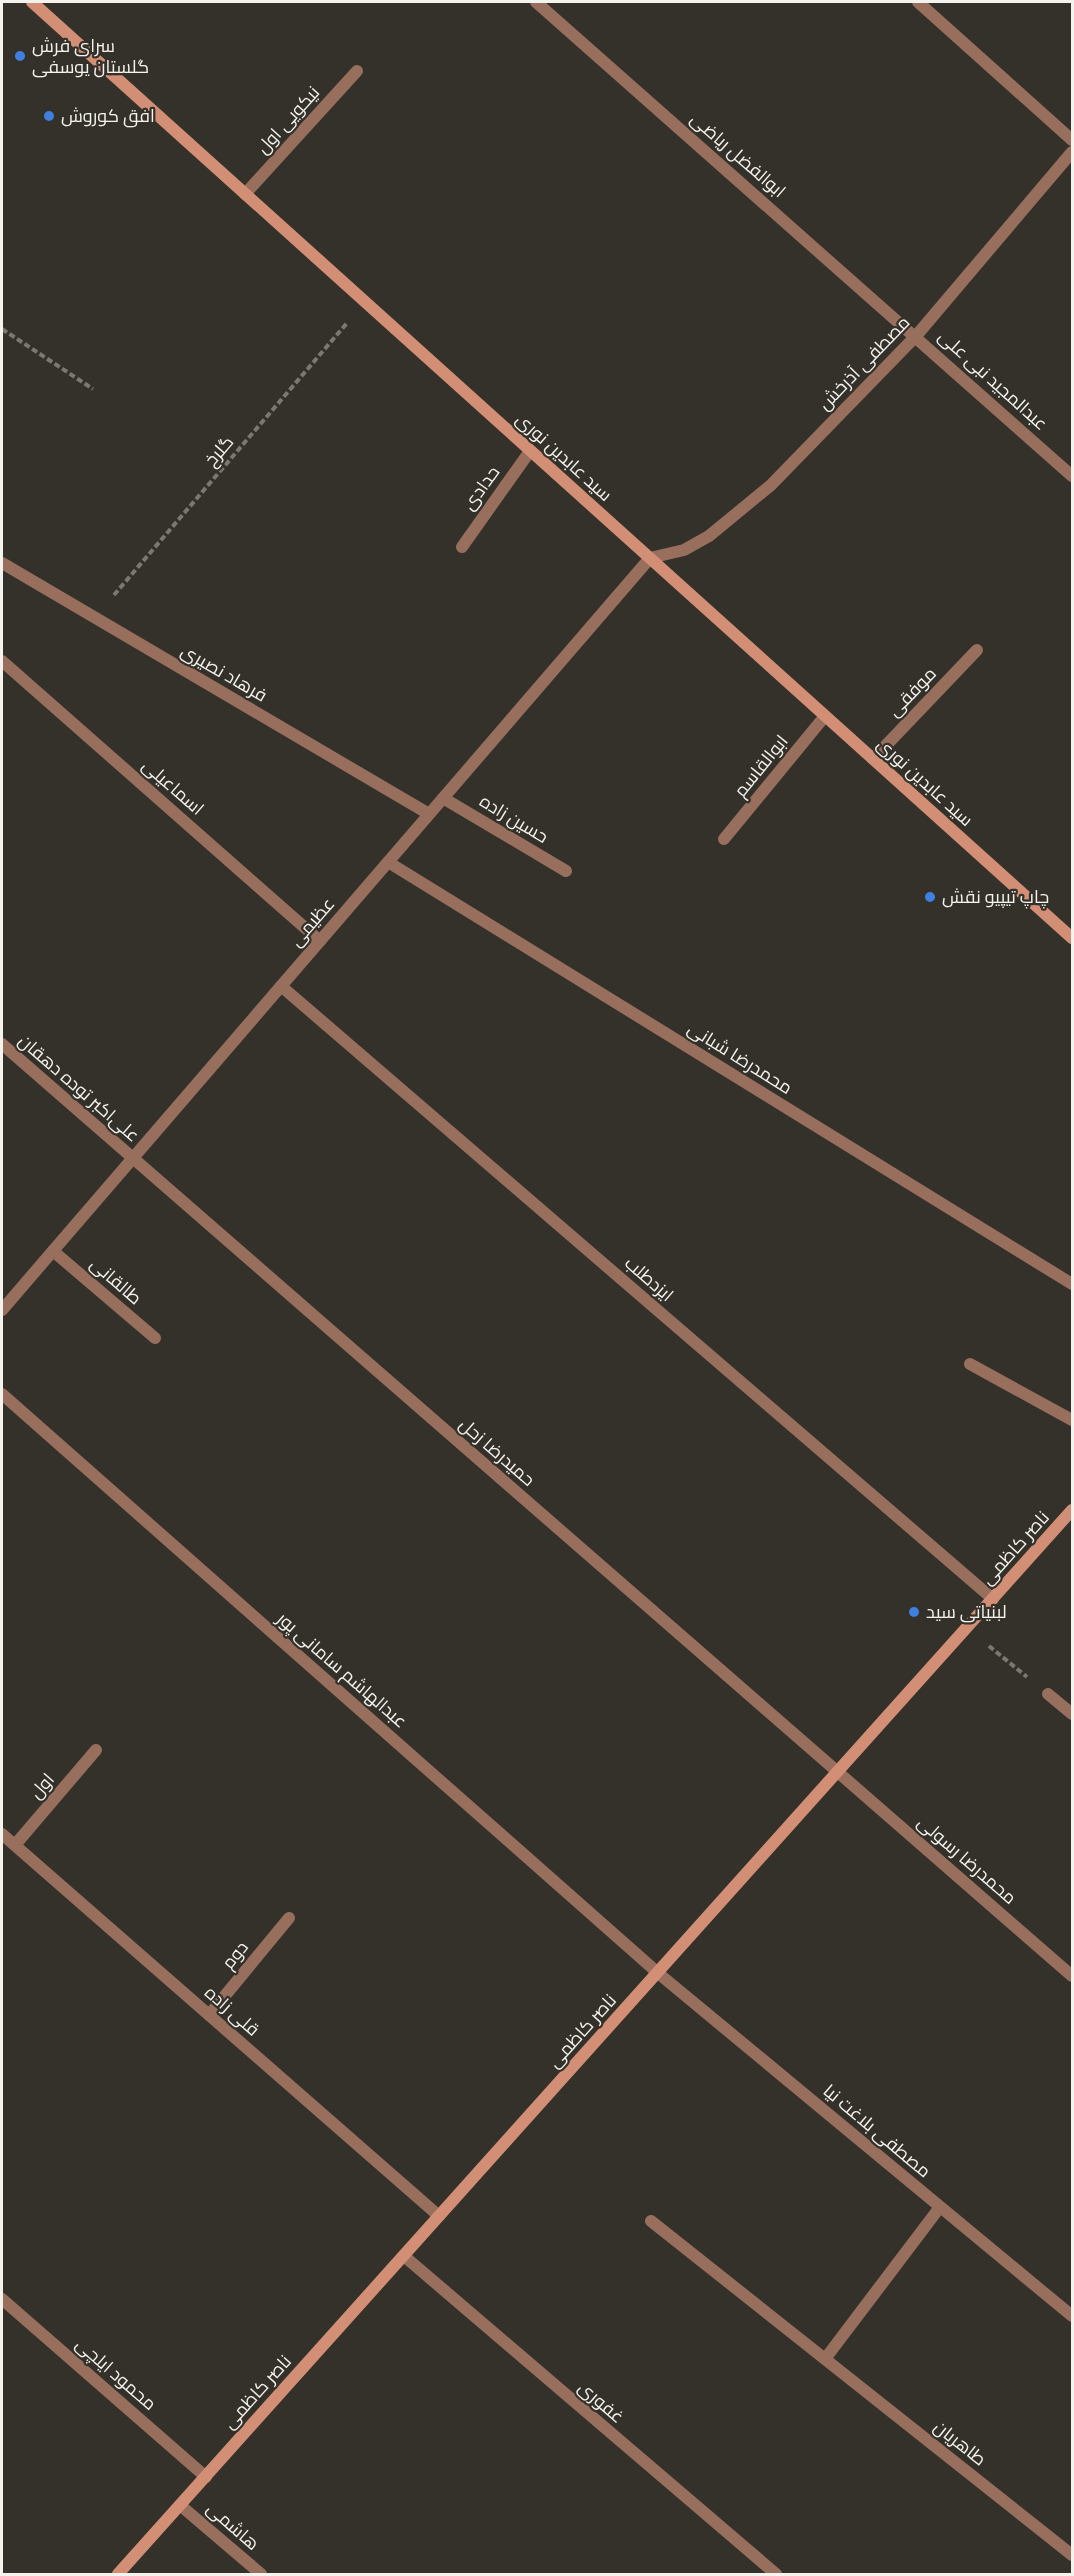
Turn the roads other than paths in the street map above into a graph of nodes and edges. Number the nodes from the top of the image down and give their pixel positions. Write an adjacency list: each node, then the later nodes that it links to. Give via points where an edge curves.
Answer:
1 (32, 2): 7 (main road, سید عابدین نوری)
2 (536, 2): 8 (street, ابوالفضل ریاضی)
3 (918, 2): 5 (street)
4 (357, 71): 7 (street, نیکویی اول)
5 (1072, 140)
6 (1072, 152): 8 (street, مصطفی آذرخش)
7 (245, 194): 9 (main road, سید عابدین نوری)
8 (916, 336): 10 (street, عبدالمجید نبی علی); 12 (street, مصطفی آذرخش, via 744,509 710,536 684,550)
9 (530, 451): 11 (street, حدادی); 12 (main road, سید عابدین نوری)
10 (1072, 476)
11 (462, 547)
12 (650, 558): 16 (main road, سید عابدین نوری); 18 (street, عظیمی)
13 (2, 563): 19 (street, فرهاد نصیری)
14 (977, 650): 17 (street, موفقی)
15 (2, 661): 24 (street, اسماعیلی)
16 (825, 716): 17 (main road, سید عابدین نوری); 20 (street, ابوالقاسم)
17 (873, 759): 23 (main road, سید عابدین نوری)
18 (443, 798): 19 (street, عظیمی); 22 (street, حسین زاده)
19 (429, 814): 21 (street, عظیمی)
20 (724, 839)
21 (388, 862): 24 (street, عظیمی); 29 (street, محمدرضا شبانی)
22 (566, 871)
23 (1072, 938)
24 (320, 941): 25 (street, عظیمی)
25 (281, 986): 27 (street, عظیمی); 36 (street, ایزدطلب)
26 (2, 1044): 27 (street, علی‌اکبر توده دهقان)
27 (132, 1158): 28 (street, عظیمی); 40 (street, حمیدرضا زحل)
28 (53, 1251): 30 (street, عظیمی); 31 (street, طالقانی)
29 (1072, 1284)
30 (2, 1310)
31 (155, 1338)
32 (970, 1364): 34 (street)
33 (2, 1394): 44 (street, عبدالهاشم سامانی پور)
34 (1072, 1420)
35 (1072, 1510): 36 (main road, ناصر کاظمی)
36 (993, 1599): 40 (main road, ناصر کاظمی)
37 (1048, 1694): 38 (street)
38 (1072, 1714)
39 (96, 1750): 42 (street, اول)
40 (838, 1772): 44 (main road, ناصر کاظمی); 45 (street, محمدرضا رسولی)
41 (2, 1834): 42 (street, قلی زاده)
42 (15, 1845): 46 (street, قلی زاده)
43 (289, 1918): 46 (street, دوم)
44 (658, 1973): 47 (street, مصطفی بلاغت نیا); 48 (main road, ناصر کاظمی)
45 (1072, 1976)
46 (209, 2015): 48 (street, قلی زاده)
47 (940, 2207): 52 (street, مصطفی بلاغت نیا); 53 (street)
48 (439, 2216): 50 (main road, ناصر کاظمی)
49 (651, 2221): 53 (street, طاهریان)
50 (404, 2256): 54 (main road, ناصر کاظمی); 59 (street, غفوری)
51 (2, 2299): 54 (street, محمود ایلچی)
52 (1072, 2316)
53 (825, 2359): 56 (street, طاهریان)
54 (206, 2477): 55 (main road, ناصر کاظمی)
55 (180, 2505): 57 (main road, ناصر کاظمی); 58 (street, هاشمی)
56 (1072, 2555)
57 (118, 2574)
58 (261, 2574)
59 (776, 2574)

